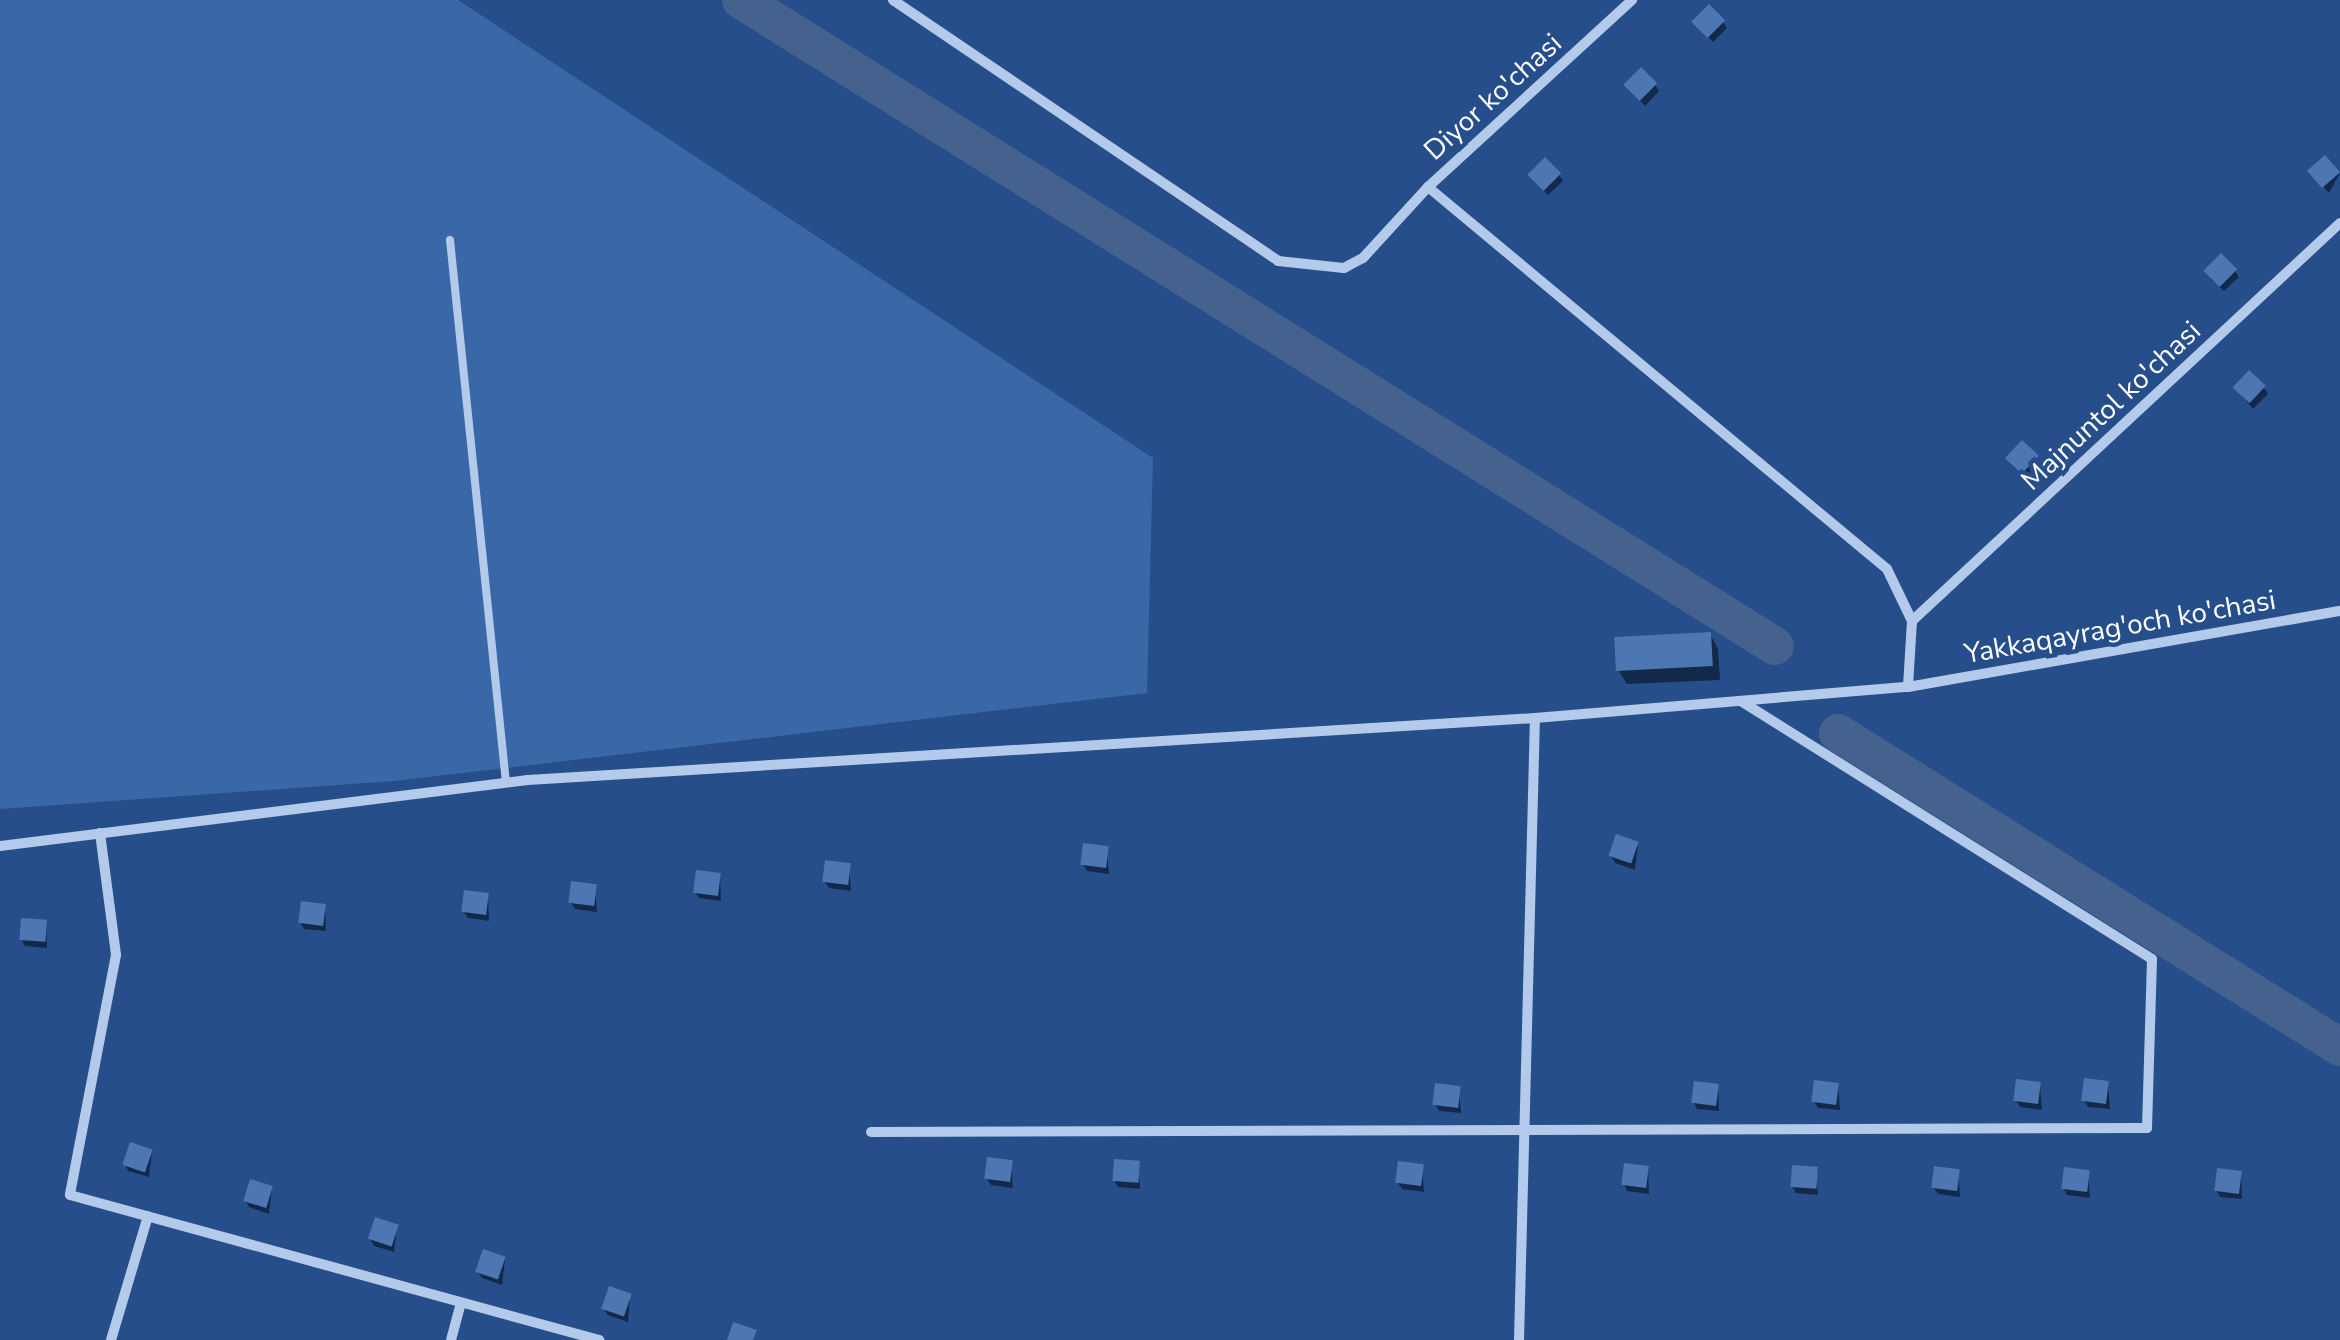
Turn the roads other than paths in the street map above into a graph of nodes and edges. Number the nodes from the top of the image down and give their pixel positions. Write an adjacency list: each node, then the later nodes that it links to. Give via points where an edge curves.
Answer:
1 (892, 0): 3 (street, Diyor ko'chasi, via 1278,262 1344,268 1363,258)
2 (1632, 0): 3 (street, Diyor ko'chasi)
3 (1428, 187): 7 (street, via 1887,569)
4 (2340, 223): 7 (street, Majnuntol ko'chasi)
5 (450, 240): 11 (lane)
6 (2340, 611): 8 (street, Yakkaqayrag'och ko'chasi)
7 (1912, 621): 8 (street)
8 (1908, 687): 9 (street, Yakkaqayrag'och ko'chasi)
9 (1741, 701): 10 (street, Yakkaqayrag'och ko'chasi); 15 (street, via 2152,959 2147,1128)
10 (1535, 718): 11 (street, Yakkaqayrag'och ko'chasi); 15 (street)
11 (506, 783): 12 (street, Yakkaqayrag'och ko'chasi)
12 (100, 834): 13 (street, Yakkaqayrag'och ko'chasi); 16 (street, via 116,954 70,1195)
13 (0, 846)
14 (870, 1132): 15 (street)
15 (1524, 1132): 21 (street)
16 (148, 1216): 17 (street); 18 (street)
17 (460, 1306): 19 (street); 20 (street)
18 (111, 1340)
19 (451, 1340)
20 (599, 1340)
21 (1519, 1340)

